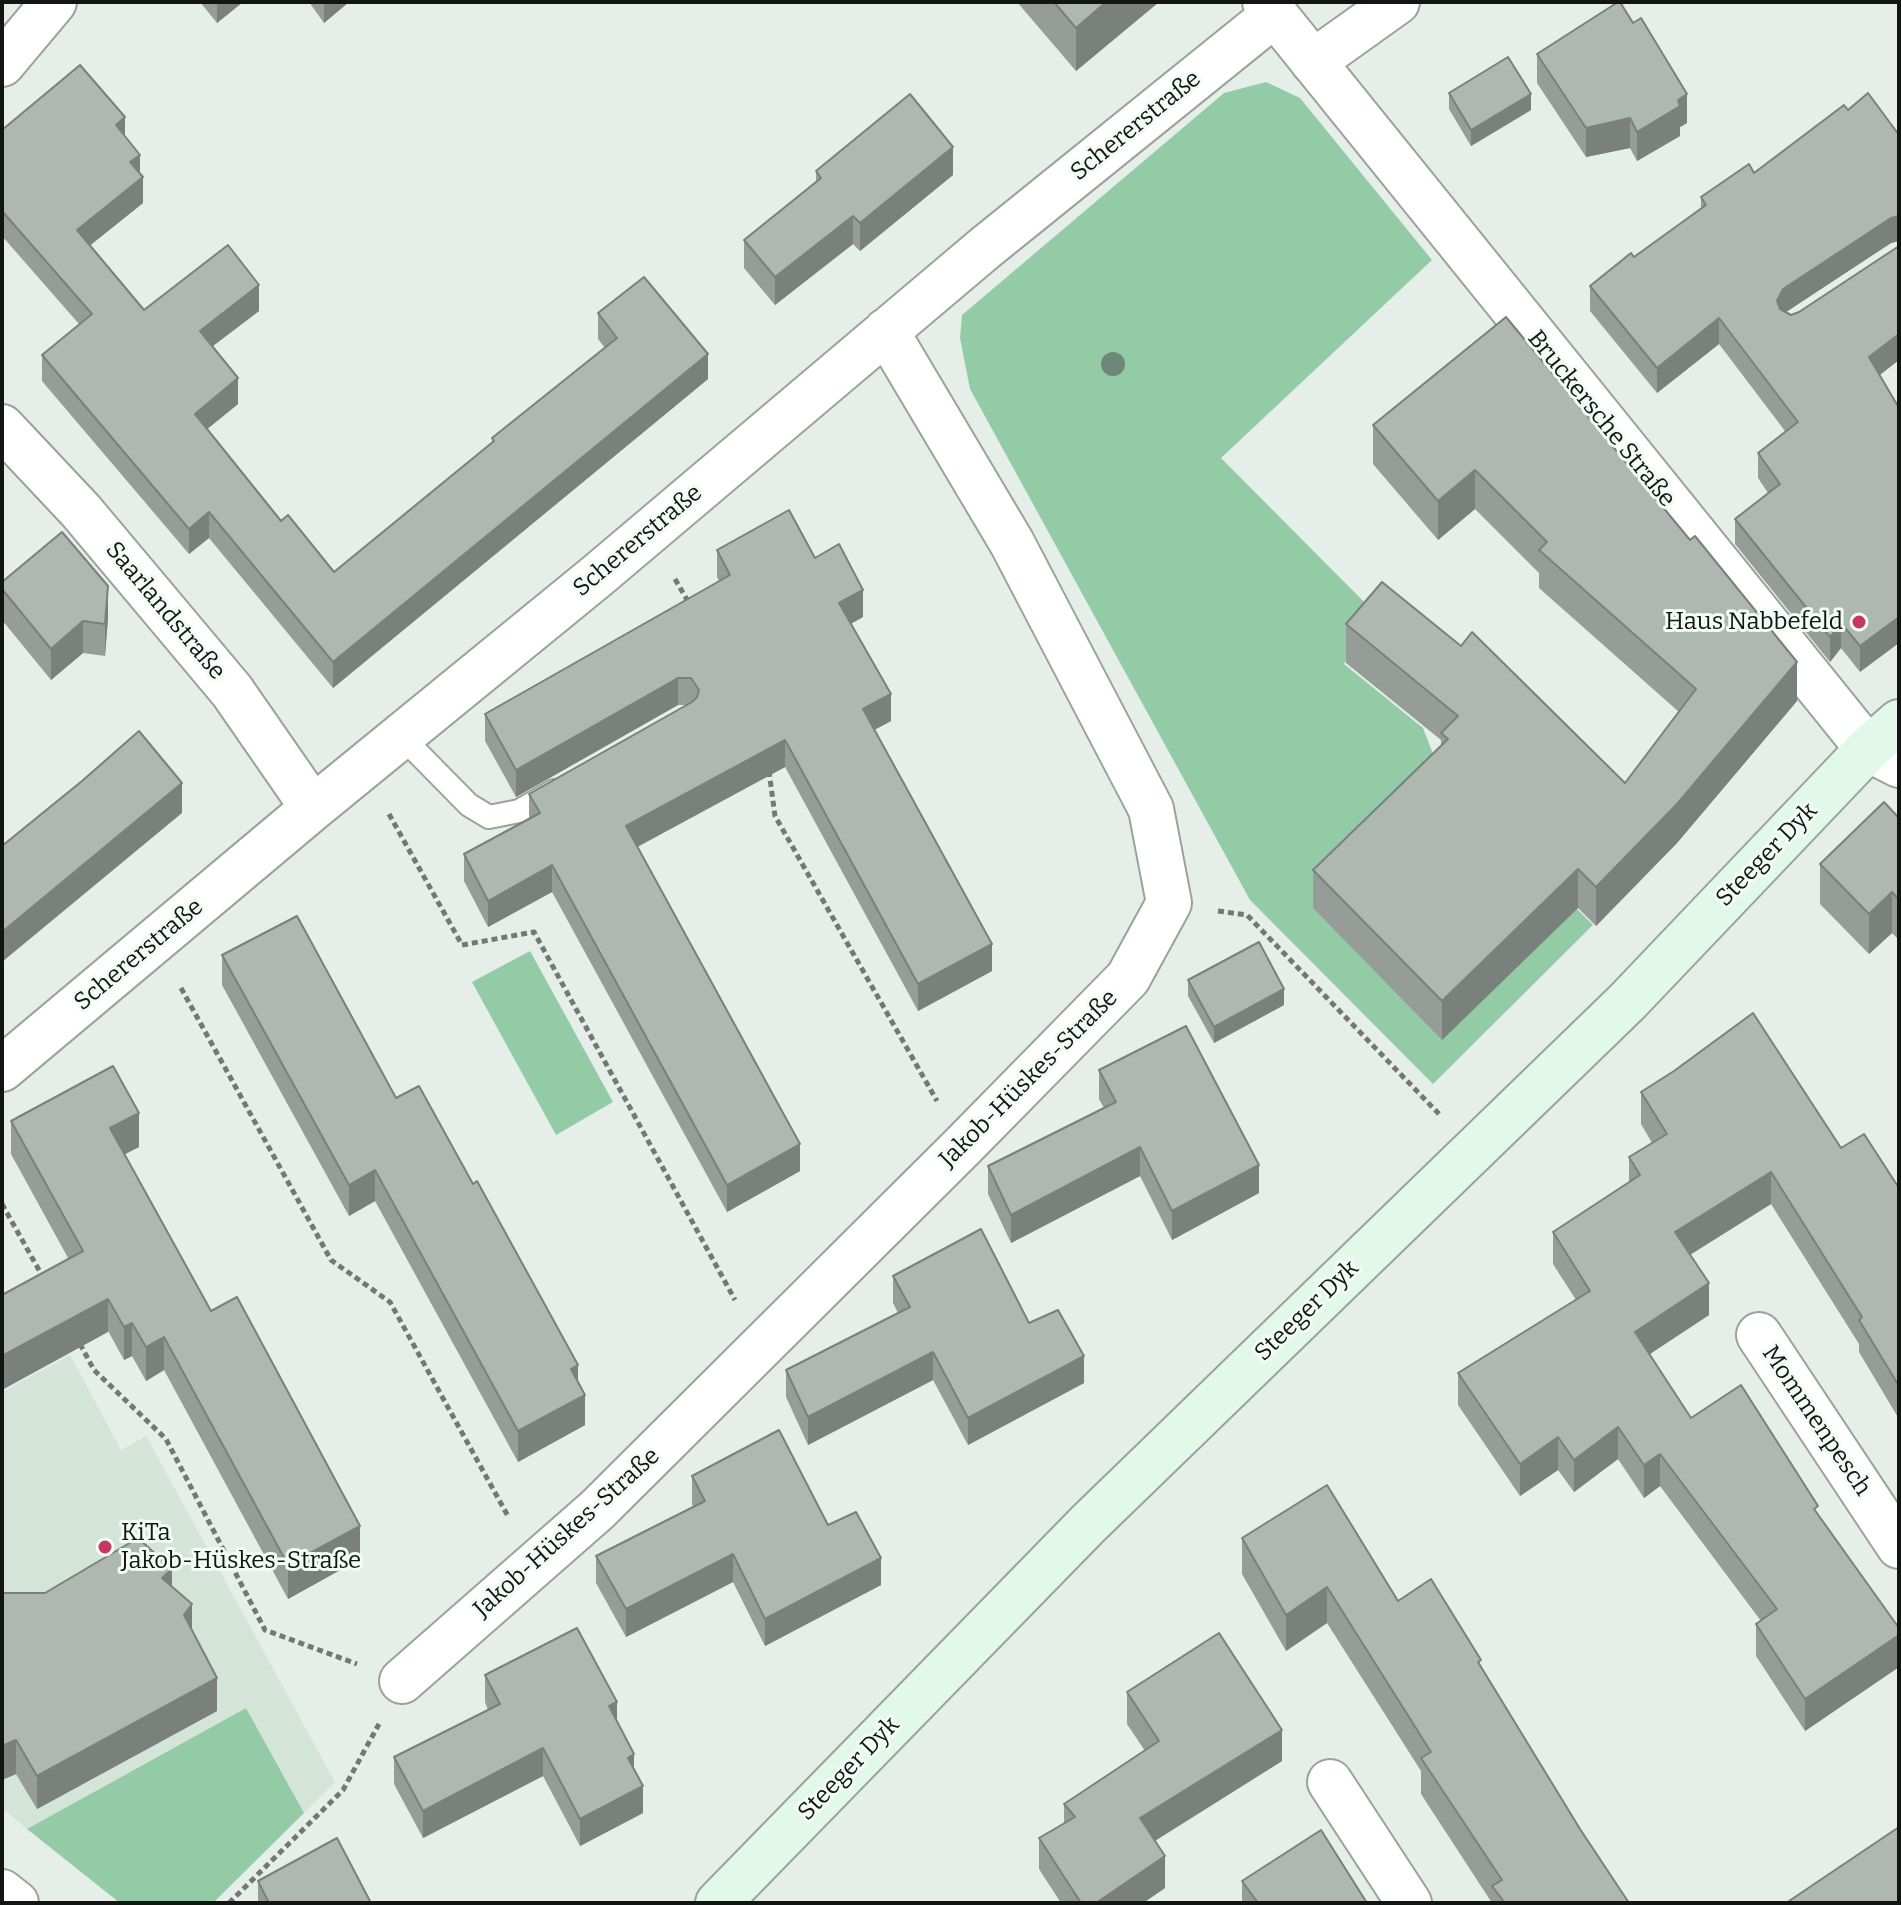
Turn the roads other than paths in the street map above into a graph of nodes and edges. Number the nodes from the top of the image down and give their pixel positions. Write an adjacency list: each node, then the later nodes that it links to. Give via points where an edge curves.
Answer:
1 (54, 2): 5 (street)
2 (1397, 2): 4 (street)
3 (1270, 8): 4 (street, Bruckersche Straße); 6 (street, Schererstraße)
4 (1313, 62): 9 (street, Bruckersche Straße)
5 (2, 64)
6 (886, 331): 8 (street, Schererstraße); 15 (street, Jakob-Hüskes-Straße, via 1012,543 1151,809 1169,903 1128,978 963,1146 597,1510)
7 (2, 427): 11 (street, Saarlandstraße, via 81,511 232,691)
8 (402, 737): 10 (lane, via 469,805 489,817 519,811); 11 (street, Schererstraße)
9 (1889, 746): 19 (street, Steeger Dyk, via 1088,1524)
10 (574, 780)
11 (313, 808): 12 (street, Schererstraße)
12 (2, 1069)
13 (1759, 1335): 14 (street, Mommenpesch)
14 (1899, 1546)
15 (402, 1681)
16 (1330, 1782): 20 (street)
17 (2, 1892): 18 (street)
18 (16, 1903)
19 (718, 1903)
20 (1409, 1903)

